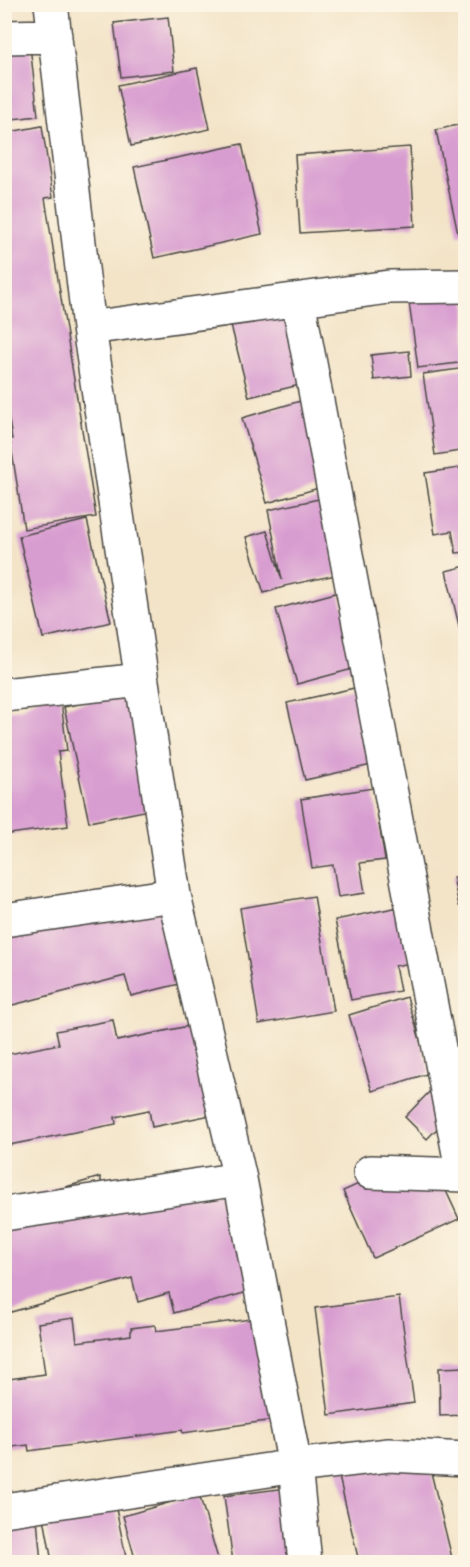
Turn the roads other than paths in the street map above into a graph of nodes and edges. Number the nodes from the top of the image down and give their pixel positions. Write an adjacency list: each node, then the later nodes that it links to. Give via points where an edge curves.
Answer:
1 (53, 20): 2 (street); 5 (street)
2 (4, 37)
3 (465, 286): 4 (street, via 389,287)
4 (298, 300): 5 (street); 11 (street)
5 (89, 328): 6 (street)
6 (141, 680): 7 (street); 8 (street)
7 (4, 695)
8 (174, 895): 9 (street); 12 (street)
9 (4, 920)
10 (370, 1172): 11 (street)
11 (464, 1175)
12 (240, 1179): 13 (street); 15 (street)
13 (4, 1214)
14 (465, 1459): 15 (street, via 389,1455)
15 (295, 1466): 16 (street); 17 (street)
16 (4, 1510)
17 (305, 1563)

